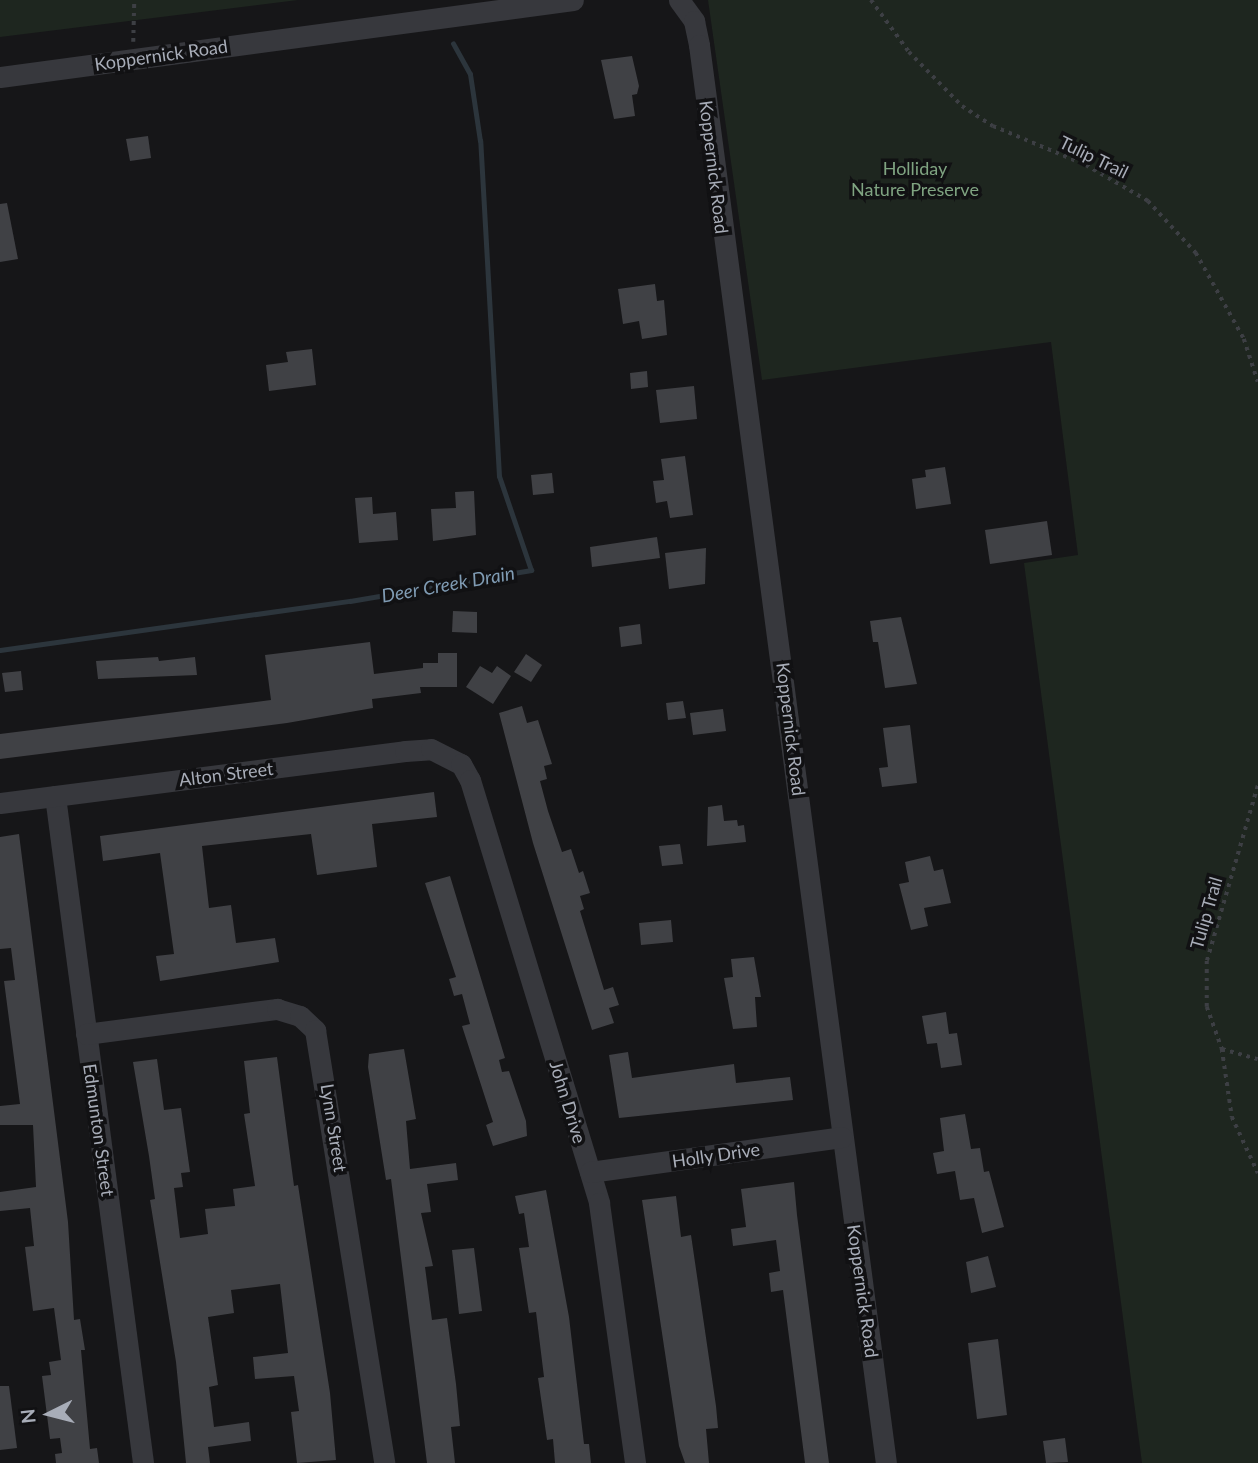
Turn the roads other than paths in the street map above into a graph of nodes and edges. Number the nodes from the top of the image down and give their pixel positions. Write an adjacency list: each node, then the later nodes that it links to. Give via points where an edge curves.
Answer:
1 (573, 0): 3 (street, Koppernick Road)
2 (678, 0): 8 (street, Koppernick Road, via 690,12 699,45)
3 (0, 77)
4 (451, 755): 5 (street, Alton Street, via 431,749 405,751); 9 (street, John Drive, via 470,780)
5 (55, 796): 6 (street, Alton Street); 7 (street, Edmunton Street)
6 (0, 803)
7 (86, 1034): 10 (street, Edmunton Street); 11 (street, Lynn Street, via 277,1009 300,1016 315,1030)
8 (842, 1137): 9 (street, Holly Drive); 13 (street, Koppernick Road)
9 (590, 1172): 12 (street, John Drive, via 602,1220)
10 (143, 1463)
11 (384, 1463)
12 (635, 1463)
13 (886, 1463)

